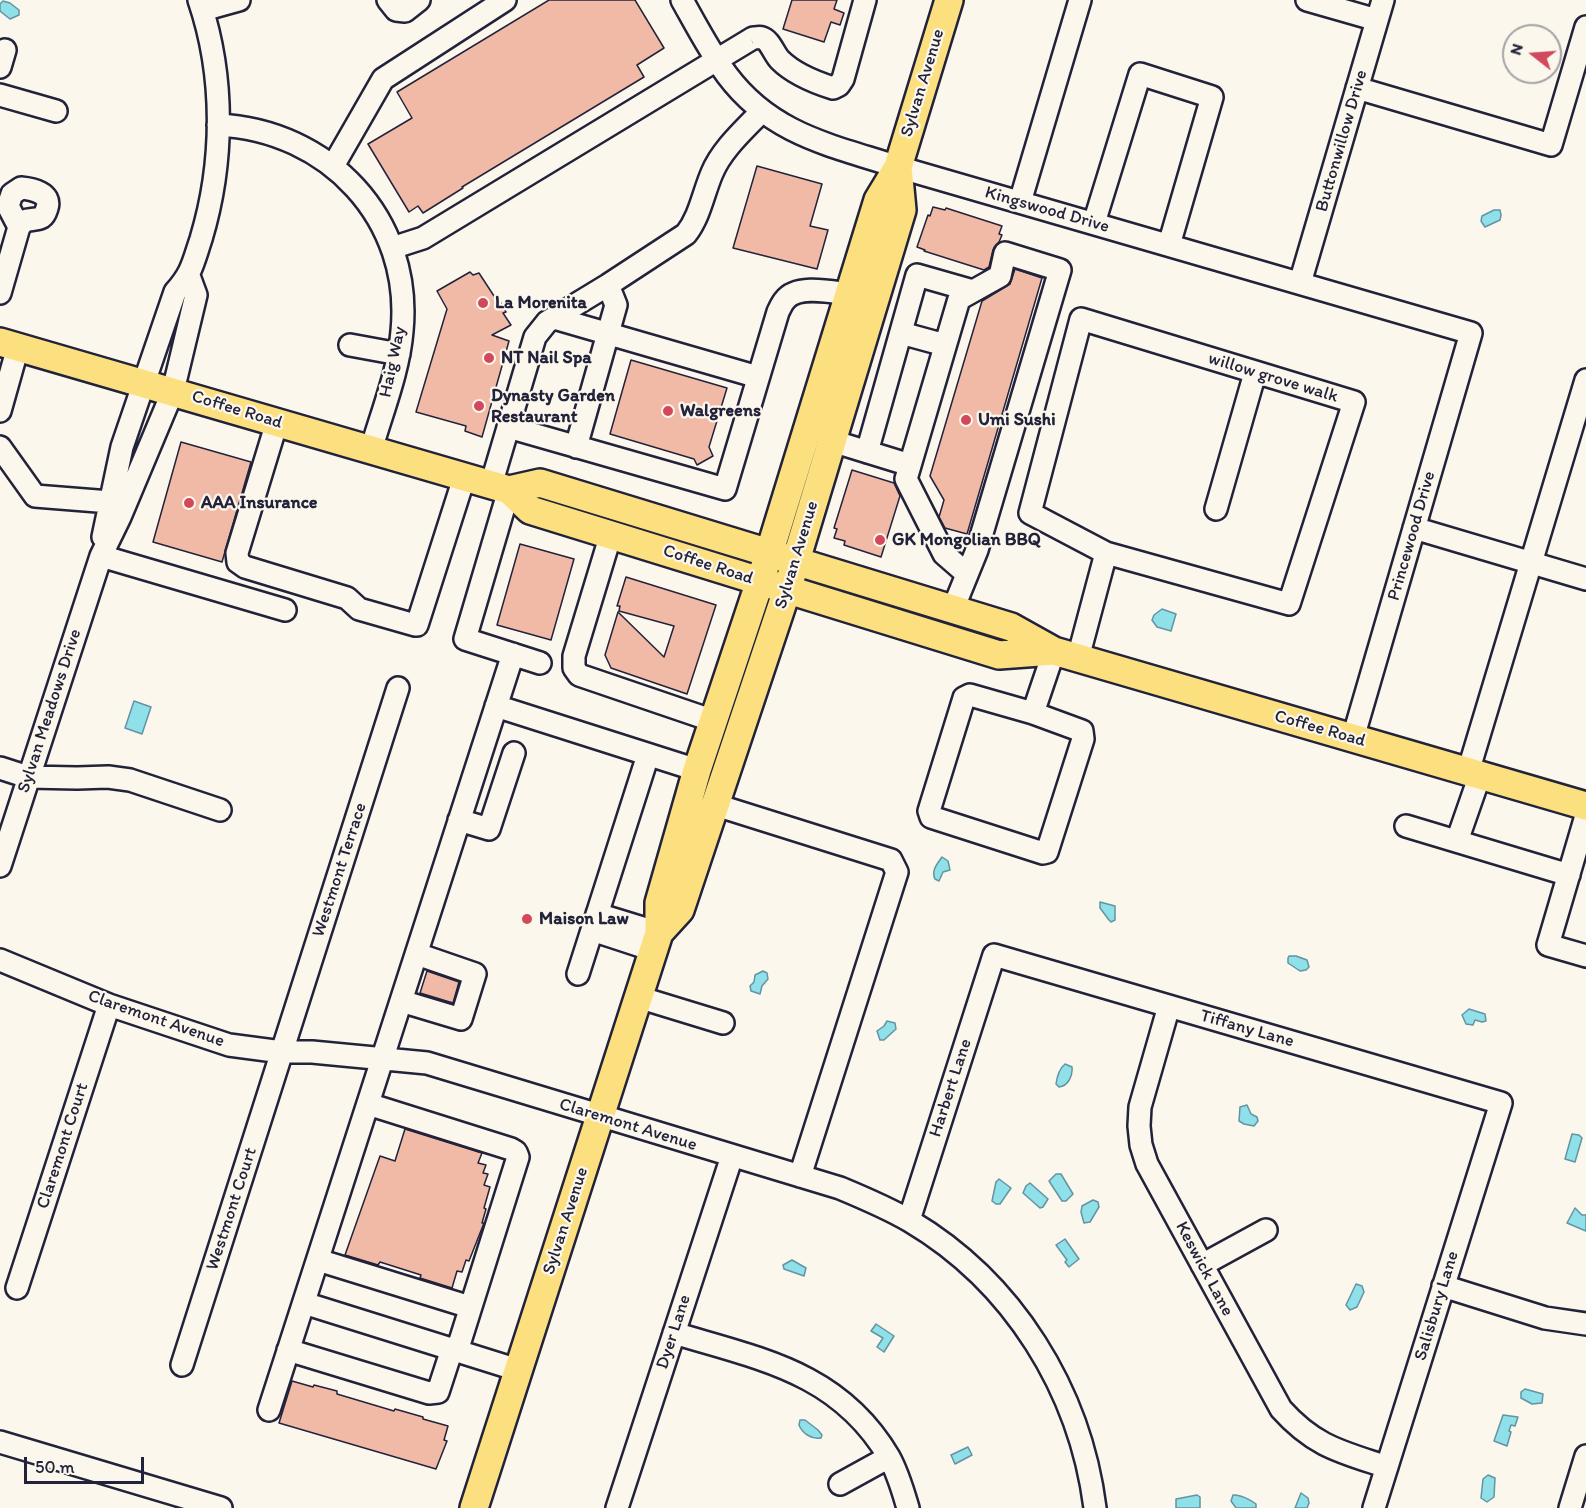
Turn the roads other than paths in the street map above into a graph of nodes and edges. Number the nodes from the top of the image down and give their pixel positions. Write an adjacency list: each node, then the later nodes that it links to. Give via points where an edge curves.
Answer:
1 (239, 0): 10 (street)
2 (388, 0): 3 (street, via 396,10 405,11)
3 (419, 0)
4 (505, 0): 19 (street, via 382,79)
5 (682, 0): 13 (street, Kingswood Drive)
6 (865, 0): 13 (street, via 843,79 833,88 792,70 762,38 753,38)
7 (949, 0): 20 (main road, Sylvan Avenue)
8 (1080, 0): 21 (street)
9 (1307, 0): 11 (street)
10 (201, 5): 18 (street, Sylvan Meadows Drive, via 217,86)
11 (1380, 10): 14 (street, Buttonwillow Drive)
12 (1586, 27): 14 (street, via 1551,145)
13 (717, 59): 17 (street, Kingswood Drive, via 744,95); 25 (street, via 423,238)
14 (1357, 88): 27 (street, Buttonwillow Drive)
15 (0, 96): 16 (street)
16 (56, 111)
17 (762, 111): 20 (street, Kingswood Drive, via 805,137); 28 (street, via 725,151 712,172 694,223 686,234)
18 (218, 125): 19 (street, Haig Way, via 263,131 291,141); 26 (street, Sylvan Meadows Drive, via 213,189)
19 (333, 166): 25 (street, Haig Way, via 369,204)
20 (898, 166): 21 (street, Kingswood Drive); 31 (main road, Sylvan Avenue, via 878,200); 33 (main road, Sylvan Avenue, via 902,210)
21 (1020, 202): 22 (street, Kingswood Drive)
22 (1094, 223): 24 (street, Kingswood Drive); 24 (street, via 1140,74 1212,97)
23 (20, 227): 30 (street)
24 (1169, 245): 27 (street, Kingswood Drive)
25 (392, 248): 40 (street, Haig Way, via 403,305)
26 (189, 276): 44 (street, Sylvan Meadows Drive, via 176,292); 45 (street, Sylvan Meadows Drive, via 196,295)
27 (1300, 283): 36 (street, Kingswood Drive)
28 (608, 285): 32 (street); 35 (street, via 616,305)
29 (973, 291): 34 (street, via 917,275); 39 (street, via 959,299); 66 (street, via 1000,276 1005,253 1060,270)
30 (0, 293)
31 (849, 294): 42 (street, via 820,290 795,292 785,298); 62 (main road, Sylvan Avenue)
32 (554, 318): 35 (street); 48 (street, via 535,337)
33 (869, 318): 34 (street); 49 (main road, Sylvan Avenue)
34 (902, 330): 39 (street); 53 (street)
35 (608, 333): 42 (street); 51 (street)
36 (1471, 333): 59 (street, Princewood Drive)
37 (9, 344): 44 (main road, Coffee Road); 46 (street)
38 (350, 345): 40 (street)
39 (945, 345): 54 (street)
40 (399, 354): 52 (street, Haig Way)
41 (1255, 373): 58 (street); 61 (street, willow grove walk, via 1081,320 1030,513); 61 (street, willow grove walk, via 1354,402 1289,604)
42 (758, 377): 51 (street, via 725,489)
43 (1586, 380): 65 (street)
44 (144, 383): 45 (main road, Coffee Road); 57 (street, Sylvan Meadows Drive, via 122,447)
45 (173, 392): 47 (main road, Coffee Road); 63 (street, Sylvan Meadows Drive)
46 (1, 403)
47 (277, 422): 52 (main road, Coffee Road); 55 (street, via 237,553 238,562 347,598 359,609 417,625)
48 (508, 427): 51 (street); 56 (street)
49 (832, 441): 53 (street); 64 (main road, Sylvan Avenue)
50 (0, 447): 57 (street, via 35,496)
51 (576, 447)
52 (370, 450): 55 (main road, Coffee Road)
53 (867, 452): 54 (street)
54 (910, 465): 66 (street, via 906,479 944,554)
55 (464, 478): 56 (main road, Coffee Road)
56 (500, 487): 60 (main road, Coffee Road, via 530,510); 62 (main road, Coffee Road, via 540,483); 72 (street, via 465,639)
57 (110, 502): 63 (street, Sylvan Meadows Drive)
58 (1216, 509)
59 (1414, 528): 65 (street); 79 (street, Princewood Drive)
60 (611, 534): 68 (main road, Coffee Road); 78 (street, via 574,656 574,668 579,675)
61 (1106, 553): 73 (street)
62 (769, 554): 64 (main road, Coffee Road); 68 (main road, Sylvan Avenue)
63 (101, 556): 71 (street); 85 (street, Sylvan Meadows Drive)
64 (795, 561): 69 (main road, Sylvan Avenue); 70 (main road, Coffee Road)
65 (1532, 562): 67 (street); 84 (street)
66 (967, 574): 70 (street)
67 (1586, 579)
68 (759, 582): 69 (main road, Coffee Road); 78 (main road, Sylvan Avenue)
69 (787, 590): 73 (main road, Coffee Road, via 999,655); 86 (main road, Sylvan Avenue)
70 (953, 609): 73 (main road, Coffee Road, via 1011,627)
71 (285, 610)
72 (513, 654): 74 (street); 76 (street)
73 (1066, 654): 77 (street); 79 (main road, Coffee Road)
74 (540, 663)
75 (398, 688): 107 (street, Westmont Terrace)
76 (496, 706): 81 (street); 90 (street)
77 (1033, 713): 77 (street, via 970,695 964,698 929,811 932,817 1047,852 1083,739 1082,731)
78 (714, 721): 83 (main road, Sylvan Avenue)
79 (1353, 738): 84 (main road, Coffee Road)
80 (514, 753): 90 (street, via 489,829)
81 (648, 755): 83 (street); 95 (street)
82 (0, 768): 85 (street)
83 (697, 770): 96 (main road, Sylvan Avenue, via 659,903)
84 (1474, 773): 87 (main road, Coffee Road); 92 (street)
85 (28, 777): 88 (street, via 130,780); 93 (street, Sylvan Meadows Drive)
86 (716, 806): 96 (main road, Sylvan Avenue, via 680,910); 113 (street, via 891,860 897,872)
87 (1586, 806)
88 (220, 810)
89 (1586, 816): 94 (street)
90 (459, 820): 97 (street)
91 (1406, 826): 92 (street)
92 (1457, 841): 94 (street)
93 (0, 866)
94 (1569, 875): 99 (street, via 1548,945)
95 (595, 922): 96 (street); 101 (street)
96 (656, 942): 102 (main road, Sylvan Avenue)
97 (417, 954): 103 (street); 103 (street, via 475,974 472,985 460,1019)
98 (994, 955): 105 (street, Tiffany Lane); 114 (street, Harbert Lane)
99 (1586, 956)
100 (0, 960): 104 (street, Claremont Avenue)
101 (578, 975)
102 (638, 997): 106 (street); 111 (main road, Sylvan Avenue)
103 (401, 1001): 108 (street)
104 (109, 1005): 107 (street, Claremont Avenue, via 229,1045); 119 (street, Claremont Court)
105 (1169, 1006): 109 (street, Tiffany Lane); 117 (street, Keswick Lane, via 1140,1107 1141,1145 1147,1164)
106 (723, 1023)
107 (282, 1052): 108 (street, Claremont Avenue); 126 (street, Westmont Court)
108 (383, 1058): 110 (street); 111 (street, Claremont Avenue, via 428,1063)
109 (1501, 1103): 118 (street, Salisbury Lane)
110 (368, 1104): 116 (street); 121 (street, via 516,1152 518,1157)
111 (600, 1117): 112 (street, Claremont Avenue); 127 (main road, Sylvan Avenue)
112 (732, 1156): 113 (street, Claremont Avenue); 123 (street, Dyer Lane)
113 (800, 1176): 114 (street, Claremont Avenue, via 840,1188)
114 (909, 1220): 138 (street, Claremont Avenue, via 981,1275 1032,1336 1050,1367 1083,1445)
115 (1266, 1230): 117 (street)
116 (318, 1260): 120 (street); 121 (street)
117 (1202, 1264): 132 (street, Keswick Lane, via 1281,1409 1297,1426 1330,1448)
118 (1443, 1286): 122 (street, via 1545,1318); 132 (street, Salisbury Lane)
119 (17, 1288)
120 (304, 1303): 124 (street); 125 (street)
121 (471, 1307): 125 (street)
122 (1586, 1324)
123 (674, 1333): 131 (street, via 784,1367 813,1380 852,1410); 136 (street, Dyer Lane)
124 (288, 1350): 125 (street, via 429,1394 438,1392); 128 (street)
125 (454, 1350): 127 (street)
126 (182, 1365)
127 (518, 1370): 135 (main road, Sylvan Avenue)
128 (269, 1410)
129 (0, 1442): 134 (street)
130 (1586, 1456): 140 (street)
131 (889, 1457): 133 (street); 137 (street)
132 (1387, 1467): 139 (street, Salisbury Lane)
133 (840, 1484)
134 (221, 1508)
135 (474, 1508)
136 (617, 1508)
137 (908, 1508)
138 (1095, 1508)
139 (1374, 1508)
140 (1570, 1508)

